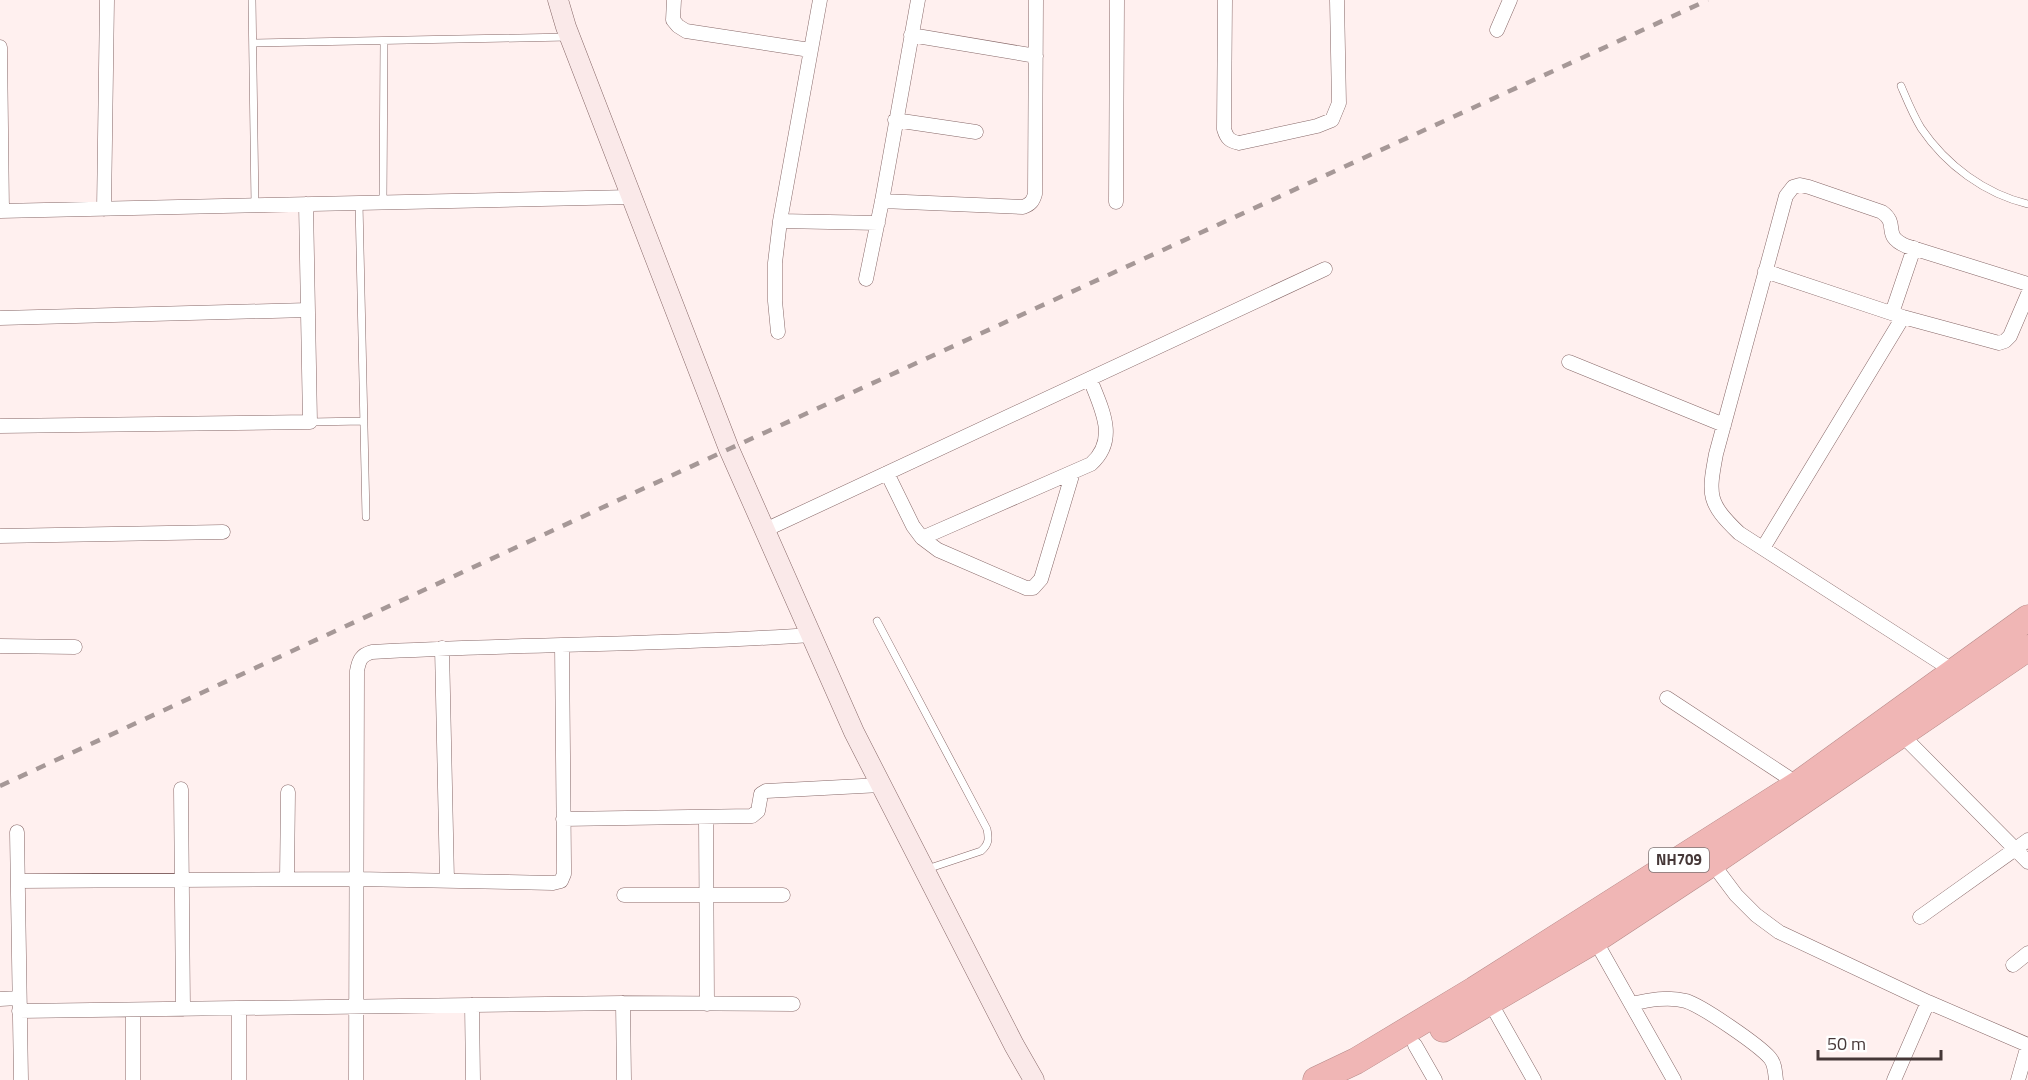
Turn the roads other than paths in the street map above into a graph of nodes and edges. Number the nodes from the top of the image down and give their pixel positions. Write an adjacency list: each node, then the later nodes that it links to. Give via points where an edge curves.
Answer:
1 (107, 0): 31 (street)
2 (252, 0): 16 (lane)
3 (558, 0): 14 (main road)
4 (675, 0): 18 (street, via 673,20 686,31)
5 (820, 0): 18 (street)
6 (918, 0): 13 (street)
7 (1036, 0): 19 (street)
8 (1117, 0): 26 (street)
9 (1225, 0): 10 (street, via 1224,129 1226,137 1239,143 1332,120 1340,103)
10 (1337, 0)
11 (1510, 0): 12 (street)
12 (1497, 30)
13 (911, 36): 19 (street); 21 (street)
14 (569, 37): 15 (lane); 23 (main road)
15 (384, 42): 16 (lane); 25 (lane)
16 (253, 44): 30 (lane)
17 (0, 47): 32 (street)
18 (810, 50): 33 (street)
19 (1036, 56): 24 (street, via 1035,194 1029,205)
20 (1901, 86): 29 (lane, via 1920,127 1940,152 1978,183)
21 (895, 120): 22 (street); 24 (street)
22 (976, 132)
23 (631, 196): 25 (street); 54 (main road, via 729,449)
24 (882, 201): 34 (street)
25 (383, 202): 27 (street)
26 (1116, 202)
27 (359, 203): 28 (street); 47 (lane)
28 (306, 204): 30 (street); 41 (street)
29 (2028, 204)
30 (255, 205): 31 (street)
31 (104, 209): 32 (street)
32 (1, 211)
33 (780, 221): 34 (street); 44 (street, via 775,262)
34 (878, 222): 38 (street)
35 (1914, 248): 37 (street, via 1896,242 1889,217 1882,212 1800,185 1786,196); 39 (street); 42 (street)
36 (1325, 269): 46 (street)
37 (1766, 271): 42 (street); 49 (street)
38 (866, 279)
39 (2028, 284)
40 (2028, 294): 42 (street, via 2010,336 1998,343)
41 (308, 310): 43 (street); 48 (street)
42 (1898, 315): 58 (street)
43 (0, 318)
44 (778, 332)
45 (1569, 362): 49 (street)
46 (1090, 378): 51 (street, via 1107,429 1105,442 1100,456); 52 (street)
47 (364, 421): 48 (lane); 53 (lane)
48 (310, 422): 50 (street)
49 (1724, 425): 58 (street, via 1712,480 1714,505 1739,533)
50 (0, 426)
51 (1074, 472): 57 (street); 57 (street, via 1041,579 1032,588 938,550)
52 (887, 473): 54 (street); 57 (street)
53 (366, 517)
54 (765, 530): 61 (main road)
55 (223, 532): 56 (street)
56 (0, 536)
57 (922, 538)
58 (1763, 548): 68 (street)
59 (2028, 618): 68 (highway, NH709)
60 (877, 621): 82 (lane, via 989,839 981,851)
61 (811, 635): 62 (street); 71 (main road)
62 (562, 645): 65 (street); 76 (street)
63 (0, 646): 64 (street)
64 (75, 646)
65 (442, 648): 84 (street, via 372,652 359,660); 86 (street)
66 (2028, 648): 67 (highway, NH709)
67 (2017, 660): 70 (highway, NH709)
68 (1955, 672): 72 (highway, NH709)
69 (1667, 698): 72 (street)
70 (1901, 734): 79 (street); 81 (highway, NH709)
71 (881, 784): 75 (street, via 772,790 761,794 758,811 752,816); 82 (main road)
72 (1798, 784): 117 (highway, NH709, via 1474,990 1356,1061)
73 (181, 789): 85 (street)
74 (288, 792): 83 (street)
75 (706, 817): 76 (street); 88 (street)
76 (563, 819): 86 (street, via 561,881)
77 (17, 832): 87 (street)
78 (2028, 840): 79 (street)
79 (2015, 849): 80 (street); 91 (street)
80 (2028, 862)
81 (1712, 863): 92 (highway, NH709); 97 (street, via 1736,895 1779,932)
82 (925, 870): 116 (main road)
83 (287, 879): 84 (street); 85 (street)
84 (357, 879): 86 (street); 104 (street)
85 (182, 880): 87 (street); 106 (street)
86 (447, 880)
87 (18, 881): 102 (street)
88 (707, 895): 89 (street); 90 (street); 99 (street)
89 (783, 895)
90 (624, 896)
91 (1920, 917)
92 (1595, 940): 96 (highway, NH709); 101 (street)
93 (2028, 953): 94 (street)
94 (2013, 965)
95 (0, 999): 102 (street)
96 (1490, 1002): 108 (highway, NH709); 120 (street)
97 (1928, 1002): 109 (street); 123 (street)
98 (623, 1003): 99 (street); 103 (street); 115 (street)
99 (707, 1004): 100 (street)
100 (793, 1004)
101 (1631, 1004): 121 (street); 122 (street, via 1673,999 1700,1007 1770,1059)
102 (19, 1005): 107 (street); 110 (street)
103 (472, 1005): 104 (street); 114 (street)
104 (356, 1007): 105 (street); 113 (street)
105 (239, 1008): 106 (street); 112 (street)
106 (183, 1009): 107 (street)
107 (133, 1010): 111 (street)
108 (1416, 1045): 118 (highway, NH709); 119 (street)
109 (2028, 1045): 124 (street)
110 (21, 1080)
111 (133, 1080)
112 (239, 1080)
113 (356, 1080)
114 (473, 1080)
115 (624, 1080)
116 (1033, 1080)
117 (1316, 1080)
118 (1355, 1080)
119 (1435, 1080)
120 (1534, 1080)
121 (1674, 1080)
122 (1776, 1080)
123 (1894, 1080)
124 (2018, 1080)

